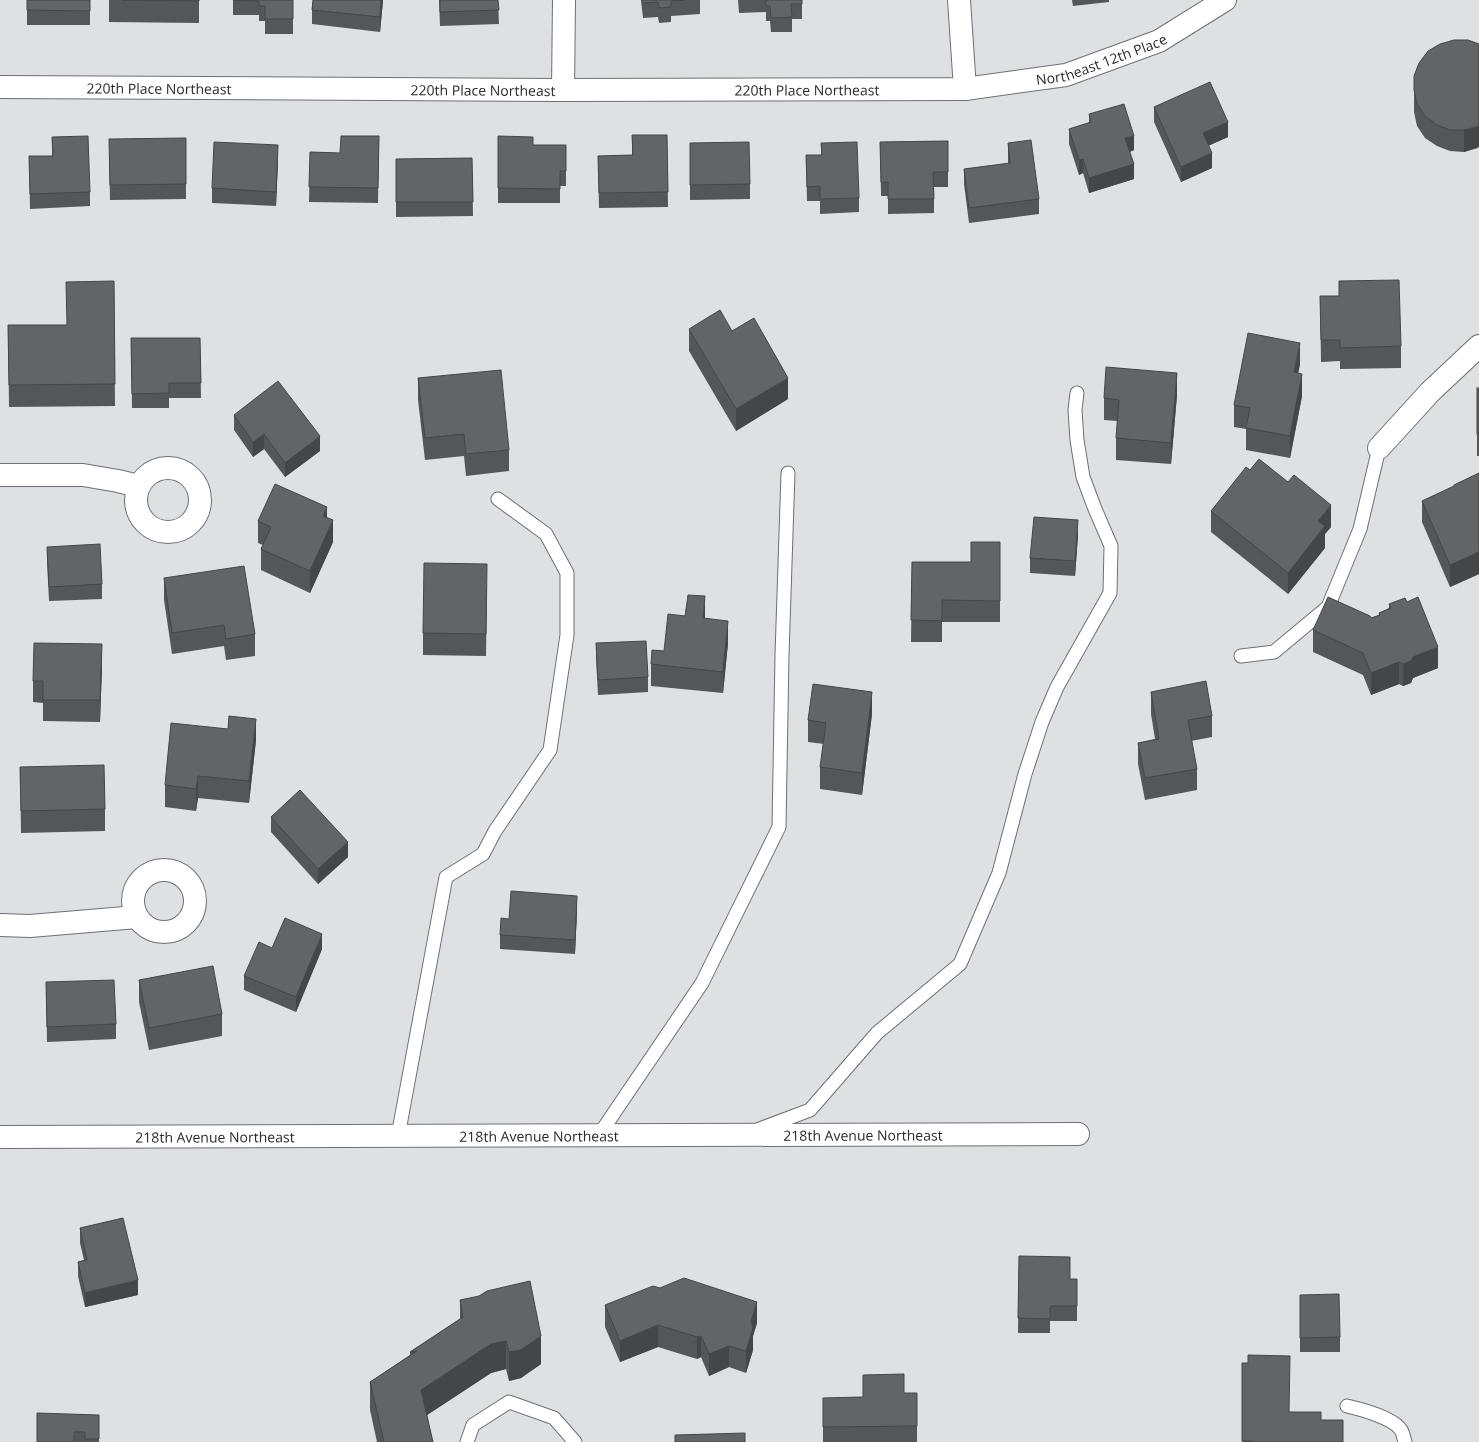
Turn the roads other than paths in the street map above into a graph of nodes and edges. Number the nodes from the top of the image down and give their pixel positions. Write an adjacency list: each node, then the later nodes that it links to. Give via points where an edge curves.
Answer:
1 (564, 0): 6 (street)
2 (959, 0): 5 (street)
3 (1226, 0): 5 (street, Northeast 12th Place, via 1159,41 1066,75)
4 (0, 87): 6 (street, 220th Place Northeast)
5 (965, 89): 6 (street, 220th Place Northeast)
6 (563, 90)
7 (1479, 346): 9 (street, via 1430,392)
8 (1077, 393): 19 (lane, via 1076,425 1084,477 1111,546 1110,593 1057,687 1042,722 1025,774 999,873 960,964 877,1033 810,1110)
9 (1379, 448): 14 (lane, via 1360,529 1328,608 1274,652)
10 (788, 473): 18 (lane, via 779,827 702,983)
11 (0, 475): 12 (street, via 83,475)
12 (138, 486)
13 (498, 499): 20 (lane, via 546,534 567,573 567,635 550,750 495,831 483,854 446,877)
14 (1241, 656)
15 (137, 917): 16 (street, via 30,926)
16 (0, 925)
17 (1078, 1134): 19 (street, 218th Avenue Northeast)
18 (599, 1135): 19 (street, 218th Avenue Northeast); 20 (street, 218th Avenue Northeast)
19 (744, 1135)
20 (398, 1136): 21 (street, 218th Avenue Northeast)
21 (0, 1137)
22 (1347, 1406): 25 (lane, via 1389,1420 1402,1430)
23 (467, 1442): 24 (lane, via 473,1425 509,1402 554,1418)
24 (575, 1442)
25 (1405, 1442)

